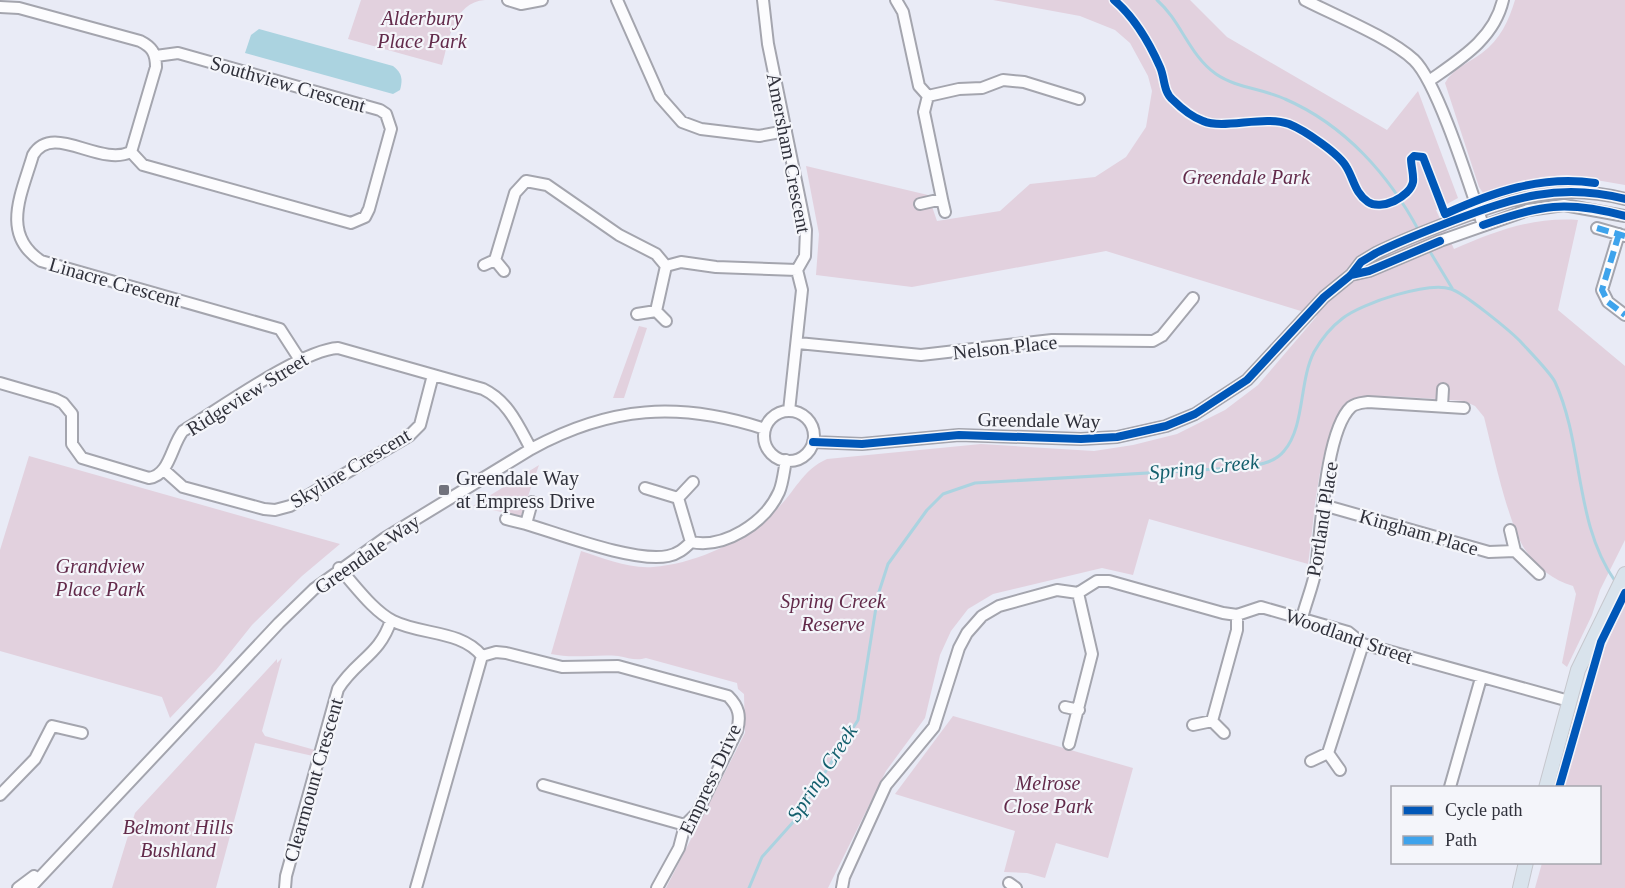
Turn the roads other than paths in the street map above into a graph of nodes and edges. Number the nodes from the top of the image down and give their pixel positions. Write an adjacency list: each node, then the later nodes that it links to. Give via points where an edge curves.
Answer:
1 (508, 0): 2 (street, via 521,4)
2 (542, 0)
3 (617, 0): 13 (street, via 660,97 682,122 701,129 759,136)
4 (763, 0): 13 (street, Amersham Crescent)
5 (896, 0): 11 (street, via 903,12 919,86)
6 (1305, 0): 10 (street, via 1396,47 1415,61)
7 (1503, 0): 10 (street, via 1491,30 1478,45)
8 (0, 7): 9 (street, via 19,8 140,41 150,46)
9 (156, 56): 14 (street); 14 (street, Southview Crescent, via 178,53 381,110 391,129 369,209 365,217 351,223 143,165)
10 (1429, 81): 18 (street)
11 (928, 96): 12 (street, via 982,88 1003,80 1024,82); 15 (street, via 924,112)
12 (1079, 99)
13 (786, 131): 27 (street, Amersham Crescent, via 806,230 805,256)
14 (130, 152): 36 (street, Linacre Crescent, via 112,157 59,142 38,146 16,218 24,246 41,261 280,329)
15 (942, 199): 17 (street); 19 (street)
16 (1625, 199): 18 (street, Greendale Way, via 1595,192 1553,191)
17 (920, 204)
18 (1478, 211): 21 (street); 29 (street, Greendale Way, via 1391,245 1361,262)
19 (945, 212)
20 (1625, 216): 21 (street, Greendale Way, via 1564,205 1528,210)
21 (1483, 225): 29 (street, Greendale Way)
22 (1597, 228): 23 (street)
23 (1622, 235): 33 (street, via 1602,290 1608,302)
24 (495, 260): 25 (street); 26 (street, via 515,192 526,181 547,185 618,235 656,254); 28 (street)
25 (484, 265)
26 (666, 266): 27 (street, via 681,262); 31 (street)
27 (797, 270): 35 (street, Amersham Crescent, via 802,290)
28 (504, 271)
29 (1351, 275): 44 (street, Greendale Way, via 1313,308 1247,380 1195,414 1166,426 1117,437 1081,439 959,435 878,444)
30 (1193, 298): 35 (street, Nelson Place, via 1162,336 1153,341 1052,340 921,355)
31 (656, 311): 32 (street); 34 (street)
32 (637, 314)
33 (1625, 315)
34 (666, 321)
35 (798, 343): 42 (street, Amersham Crescent)
36 (300, 360): 37 (street, Ridgeview Street, via 322,349 338,348); 47 (street, Ridgeview Street, via 183,431 174,442)
37 (433, 375): 45 (street, Ridgeview Street, via 496,395 505,403); 47 (street, Skyline Crescent, via 420,425 409,436 290,506 264,509 183,487)
38 (0, 383): 47 (street, via 63,403 72,414 72,444 82,458 148,478 157,477)
39 (1443, 389): 40 (street)
40 (1442, 406): 41 (street, Portland Place); 52 (street, Portland Place, via 1368,402 1349,409 1326,474)
41 (1464, 408)
42 (789, 411): 43 (street, via 774,416); 44 (street, via 808,421)
43 (765, 429): 45 (street, Greendale Way, via 709,414 641,412 583,424); 46 (street, via 764,438 771,453)
44 (813, 442): 46 (street, via 806,454)
45 (531, 449): 58 (street, Greendale Way)
46 (786, 460): 56 (street, via 772,506 748,527 723,541)
47 (164, 470)
48 (693, 482): 50 (street)
49 (645, 488): 50 (street)
50 (678, 498): 56 (street)
51 (532, 502): 54 (street)
52 (1323, 505): 57 (street, Kingham Place, via 1489,552); 63 (street, Portland Place, via 1315,573)
53 (506, 519): 54 (street)
54 (525, 524): 56 (street, via 652,557 680,552)
55 (1510, 530): 57 (street)
56 (691, 542)
57 (1515, 551): 59 (street)
58 (339, 568): 64 (street); 84 (street, Greendale Way, via 279,622)
59 (1539, 574)
60 (1624, 574): 68 (main road, via 1578,670)
61 (1078, 593): 62 (street, Woodland Street, via 1097,581 1109,581); 70 (street, via 1092,654); 91 (street, Woodland Street, via 1057,590 999,606 982,615 967,633 934,727 886,785)
62 (1237, 615): 63 (street, Woodland Street, via 1262,607); 71 (street, via 1237,630)
63 (1302, 618): 65 (street, Woodland Street, via 1348,632)
64 (392, 620): 66 (street, via 468,642); 88 (street, Clearmount Crescent, via 382,644 348,674 338,689)
65 (1363, 644): 67 (street, Woodland Street); 76 (street)
66 (482, 656): 83 (street, Empress Drive, via 506,653 562,667 618,666 728,696 739,713 737,730 697,813); 89 (street)
67 (1481, 678): 68 (street, Woodland Street); 80 (street)
68 (1569, 701): 81 (main road)
69 (1065, 707): 70 (street)
70 (1079, 710): 75 (street)
71 (1212, 721): 72 (street); 74 (street)
72 (1193, 725)
73 (82, 733): 82 (street, via 52,726 35,759)
74 (1224, 733)
75 (1069, 744)
76 (1328, 753): 77 (street); 78 (street)
77 (1311, 760)
78 (1340, 770)
79 (543, 785): 83 (street)
80 (1449, 786)
81 (1547, 786)
82 (0, 795)
83 (685, 825): 90 (street, Empress Drive, via 680,848)
84 (55, 859): 86 (street, Greendale Way); 87 (street, Greendale Way)
85 (1526, 864): 92 (main road)
86 (18, 888)
87 (30, 888)
88 (285, 888)
89 (416, 888)
90 (657, 888)
91 (842, 888)
92 (1520, 888)

